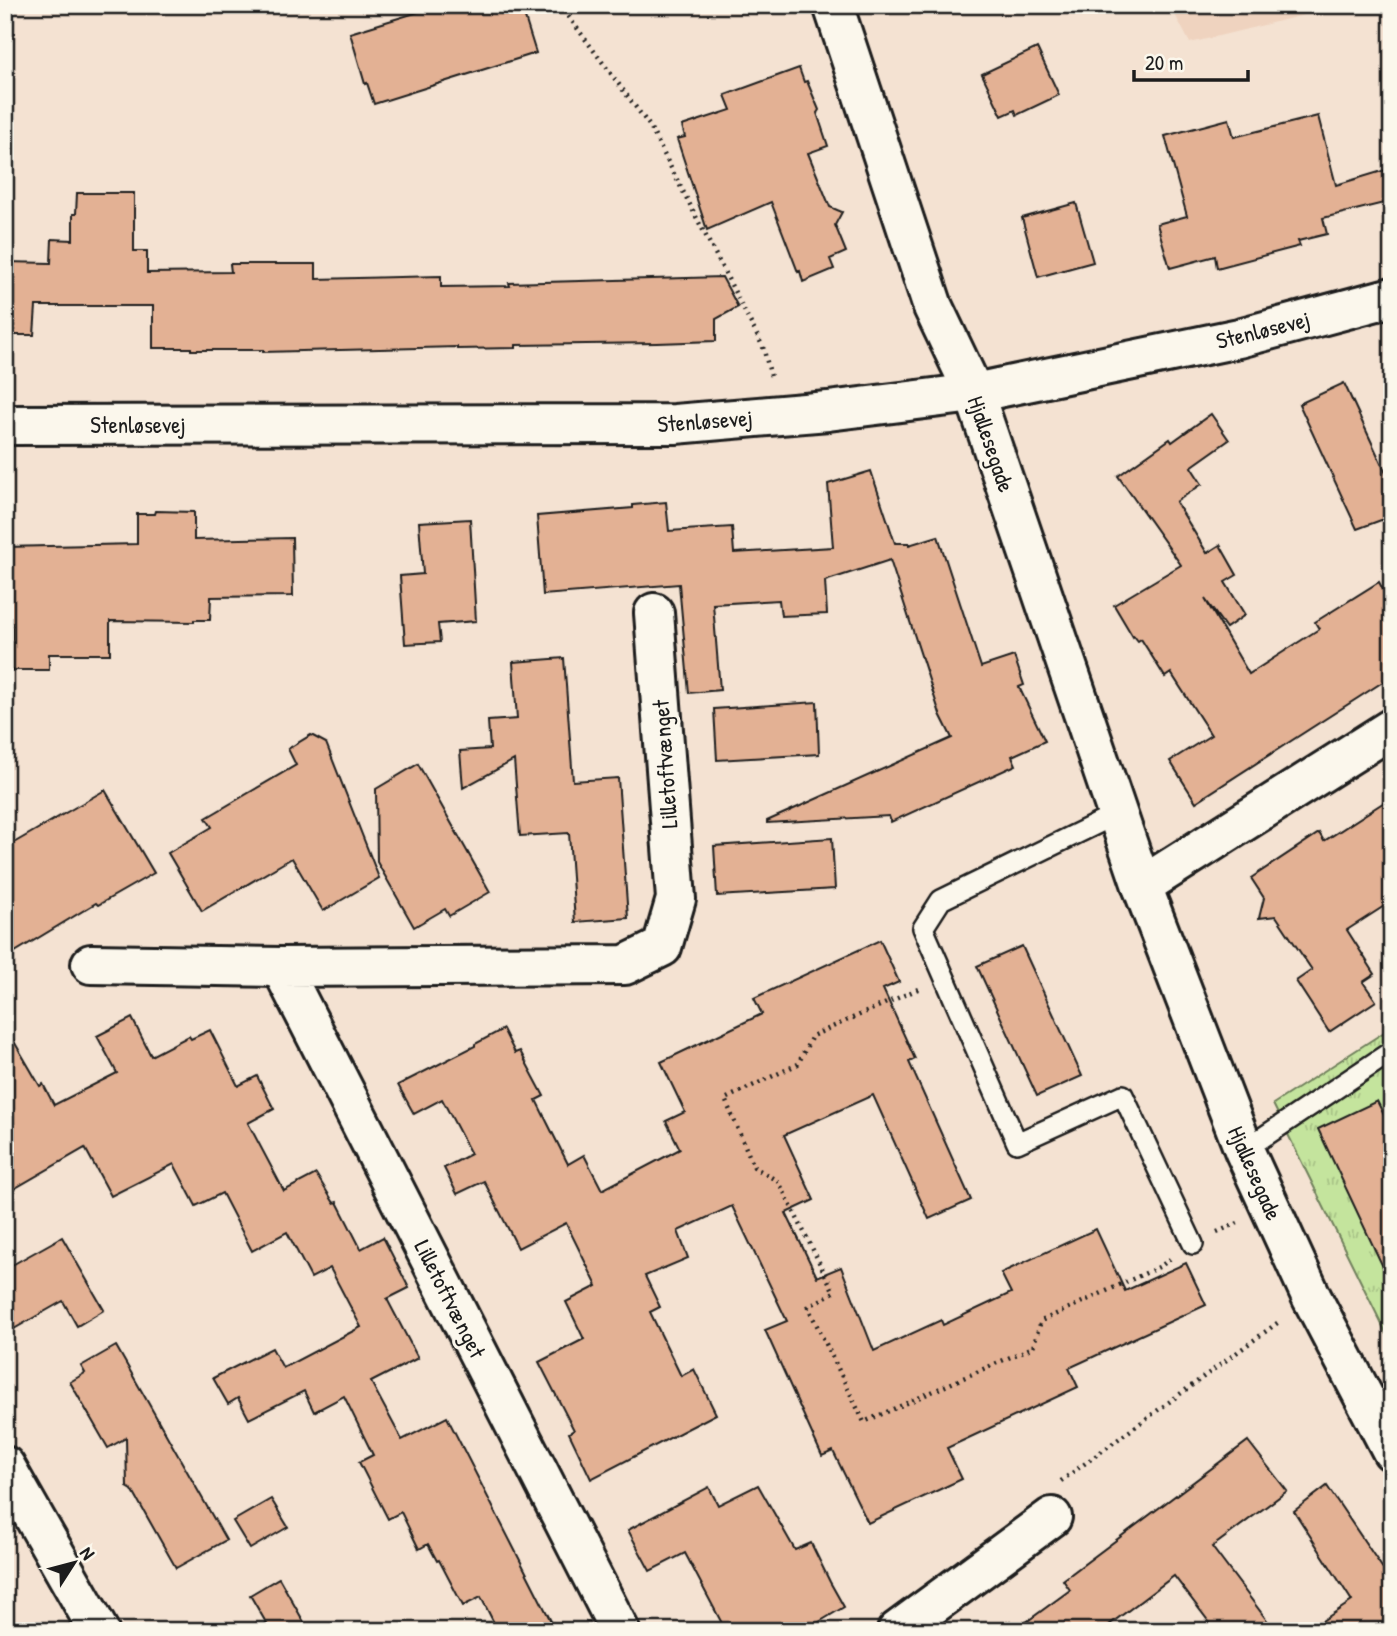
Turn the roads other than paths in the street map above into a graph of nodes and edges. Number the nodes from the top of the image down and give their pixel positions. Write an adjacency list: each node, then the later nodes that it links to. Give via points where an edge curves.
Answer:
1 (833, 5): 3 (street, Hjallesegade, via 933,307)
2 (1392, 297): 3 (street, Stenløsevej, via 1240,338)
3 (974, 393): 4 (street, Stenløsevej, via 675,424); 7 (street, Hjallesegade)
4 (5, 425)
5 (654, 613): 10 (street, Lilletoftvænget, via 676,899 662,947 625,965)
6 (1392, 728): 8 (street)
7 (1117, 814): 8 (street, Hjallesegade); 13 (lane, via 941,901 923,928 1017,1143 1123,1095)
8 (1142, 886): 12 (street, Hjallesegade)
9 (91, 964): 10 (street, Lilletoftvænget)
10 (281, 967): 18 (street, Lilletoftvænget)
11 (1392, 1051): 12 (lane)
12 (1244, 1150): 14 (street, Hjallesegade, via 1312,1298)
13 (1193, 1244)
14 (1392, 1451)
15 (5, 1466): 17 (street)
16 (1052, 1517): 19 (street)
17 (99, 1631)
18 (620, 1631)
19 (897, 1631)

